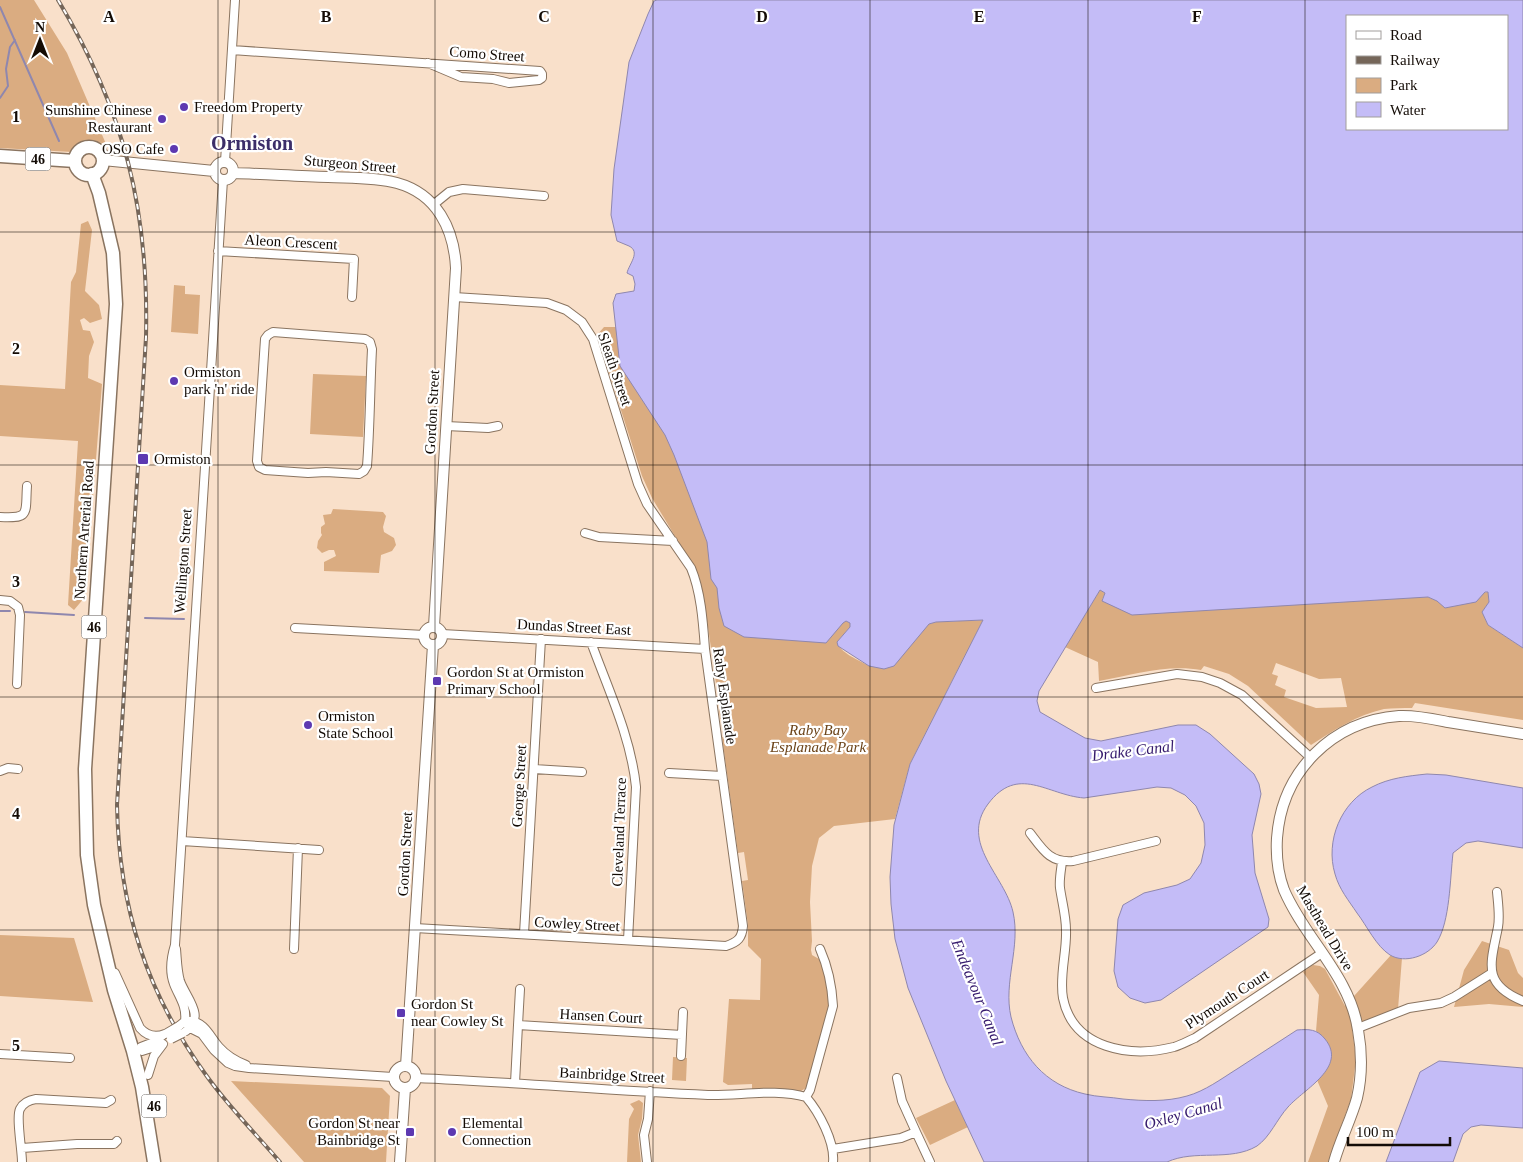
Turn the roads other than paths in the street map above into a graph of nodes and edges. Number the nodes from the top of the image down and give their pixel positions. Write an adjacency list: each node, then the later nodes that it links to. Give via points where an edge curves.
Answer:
1 (235, 0): 2 (street)
2 (232, 50): 3 (street, Como Street); 7 (street)
3 (428, 64): 3 (street, Como Street, via 540,71 542,78 509,83 461,76)
4 (0, 156): 6 (main road, 46)
5 (103, 160): 6 (main road, via 99,151 89,147 79,151); 8 (street); 10 (main road, via 100,169)
6 (75, 161): 10 (main road, via 80,172)
7 (225, 162): 8 (street, via 218,164); 9 (street)
8 (214, 171): 11 (street)
9 (233, 172): 11 (street, via 230,178); 13 (street, Sturgeon Street, via 383,180 418,192)
10 (92, 174): 55 (main road, Northern Arterial Road / 46, via 113,253 116,304 85,769 86,854)
11 (223, 180): 14 (street, Wellington Street)
12 (544, 196): 13 (street, via 463,189 449,192)
13 (432, 205): 15 (street, Gordon Street, via 444,219 454,246)
14 (218, 251): 16 (street, Aleon Crescent, via 354,260); 45 (street, Wellington Street)
15 (454, 296): 18 (street, Gordon Street); 20 (street, Sleath Street, via 547,303 566,310 582,322 593,339)
16 (352, 297)
17 (268, 335): 17 (street, via 273,332 320,335 370,342 371,407 364,472 308,473 259,467 261,392)
18 (446, 426): 19 (street); 26 (street, Gordon Street)
19 (498, 426)
20 (632, 467): 24 (street, Raby Esplanade, via 647,504)
21 (27, 486): 22 (street, via 22,516)
22 (0, 517)
23 (585, 532): 24 (street, via 599,537)
24 (673, 541): 33 (street, Raby Esplanade, via 695,577)
25 (0, 600): 34 (street, via 15,603 20,615)
26 (434, 626): 28 (street); 29 (street)
27 (295, 628): 29 (street)
28 (442, 634): 30 (street, Dundas Street East); 32 (street, via 440,642)
29 (424, 635): 32 (street, via 427,643)
30 (541, 639): 31 (street, Dundas Street East); 39 (street, George Street)
31 (591, 642): 33 (street, Dundas Street East); 53 (street, Cleveland Terrace, via 634,766 636,787)
32 (433, 645): 51 (street, Gordon Street)
33 (705, 649): 43 (street, Raby Esplanade)
34 (17, 684)
35 (1096, 688): 37 (street, via 1177,674 1202,677 1242,695)
36 (1523, 734): 37 (street, Masthead Drive, via 1425,718 1382,718 1343,732)
37 (1310, 758): 58 (street, Masthead Drive, via 1293,781 1284,802 1278,826 1278,865 1283,888 1291,904)
38 (18, 769): 40 (street)
39 (534, 769): 41 (street); 52 (street, George Street)
40 (0, 771)
41 (582, 772)
42 (669, 773): 43 (street)
43 (722, 776): 54 (street, Raby Esplanade, via 743,926)
44 (1030, 833): 49 (street, via 1050,856)
45 (182, 840): 47 (street); 65 (street, Wellington Street, via 175,945 180,980 195,1011)
46 (1156, 841): 49 (street)
47 (298, 848): 48 (street); 56 (street)
48 (319, 850)
49 (1062, 862): 58 (street, Plymouth Court, via 1060,887 1066,944 1062,995 1072,1024 1089,1039 1109,1048 1154,1051 1176,1047 1195,1038)
50 (1498, 892): 60 (street)
51 (416, 928): 52 (street, Cowley Street); 74 (street, Gordon Street)
52 (524, 934): 53 (street, Cowley Street)
53 (628, 940): 54 (street, Cowley Street, via 726,946)
54 (737, 942)
55 (105, 948): 59 (main road, Northern Arterial Road / 46); 70 (main road, Northern Arterial Road / 46, via 114,990)
56 (294, 949)
57 (820, 949): 82 (street, via 827,964 833,1006)
58 (1322, 953): 66 (street, Masthead Drive, via 1346,990)
59 (115, 973): 68 (street, via 140,1028 152,1036); 70 (main road, Northern Arterial Road / 46)
60 (1492, 973): 62 (street, via 1504,990); 66 (street, via 1441,1003 1409,1008)
61 (520, 988): 64 (street)
62 (1523, 1000)
63 (683, 1012): 67 (street)
64 (518, 1025): 67 (street, Hansen Court); 79 (street)
65 (186, 1026): 68 (street, bridge); 76 (street, via 206,1029 230,1057 257,1069)
66 (1358, 1028): 95 (street, Masthead Drive, via 1360,1083)
67 (682, 1035): 72 (street)
68 (168, 1036): 69 (street); 70 (street)
69 (163, 1044): 70 (street); 75 (street, via 154,1056)
70 (139, 1050): 75 (main road, Northern Arterial Road / 46); 89 (main road, 46)
71 (0, 1054): 73 (street)
72 (681, 1056)
73 (70, 1058)
74 (406, 1066): 76 (street, via 396,1069); 77 (street, via 413,1068)
75 (148, 1075): 90 (main road, Northern Arterial Road / 46)
76 (393, 1077): 80 (street, via 397,1085)
77 (416, 1078): 79 (street, Bainbridge Street); 80 (street, via 411,1086)
78 (897, 1078): 84 (street, via 902,1101)
79 (515, 1083): 81 (street, Bainbridge Street)
80 (405, 1088): 91 (street)
81 (650, 1091): 82 (street, Bainbridge Street); 92 (street, via 644,1135)
82 (806, 1097): 87 (street)
83 (111, 1100): 86 (street, via 106,1103 28,1101 18,1116)
84 (916, 1132): 87 (street, via 900,1138); 94 (street)
85 (117, 1141): 86 (street, via 114,1144)
86 (22, 1148): 88 (street)
87 (833, 1149): 93 (street)
88 (22, 1162)
89 (154, 1162)
90 (160, 1162)
91 (400, 1162)
92 (647, 1162)
93 (833, 1162)
94 (930, 1162)
95 (1334, 1162)

